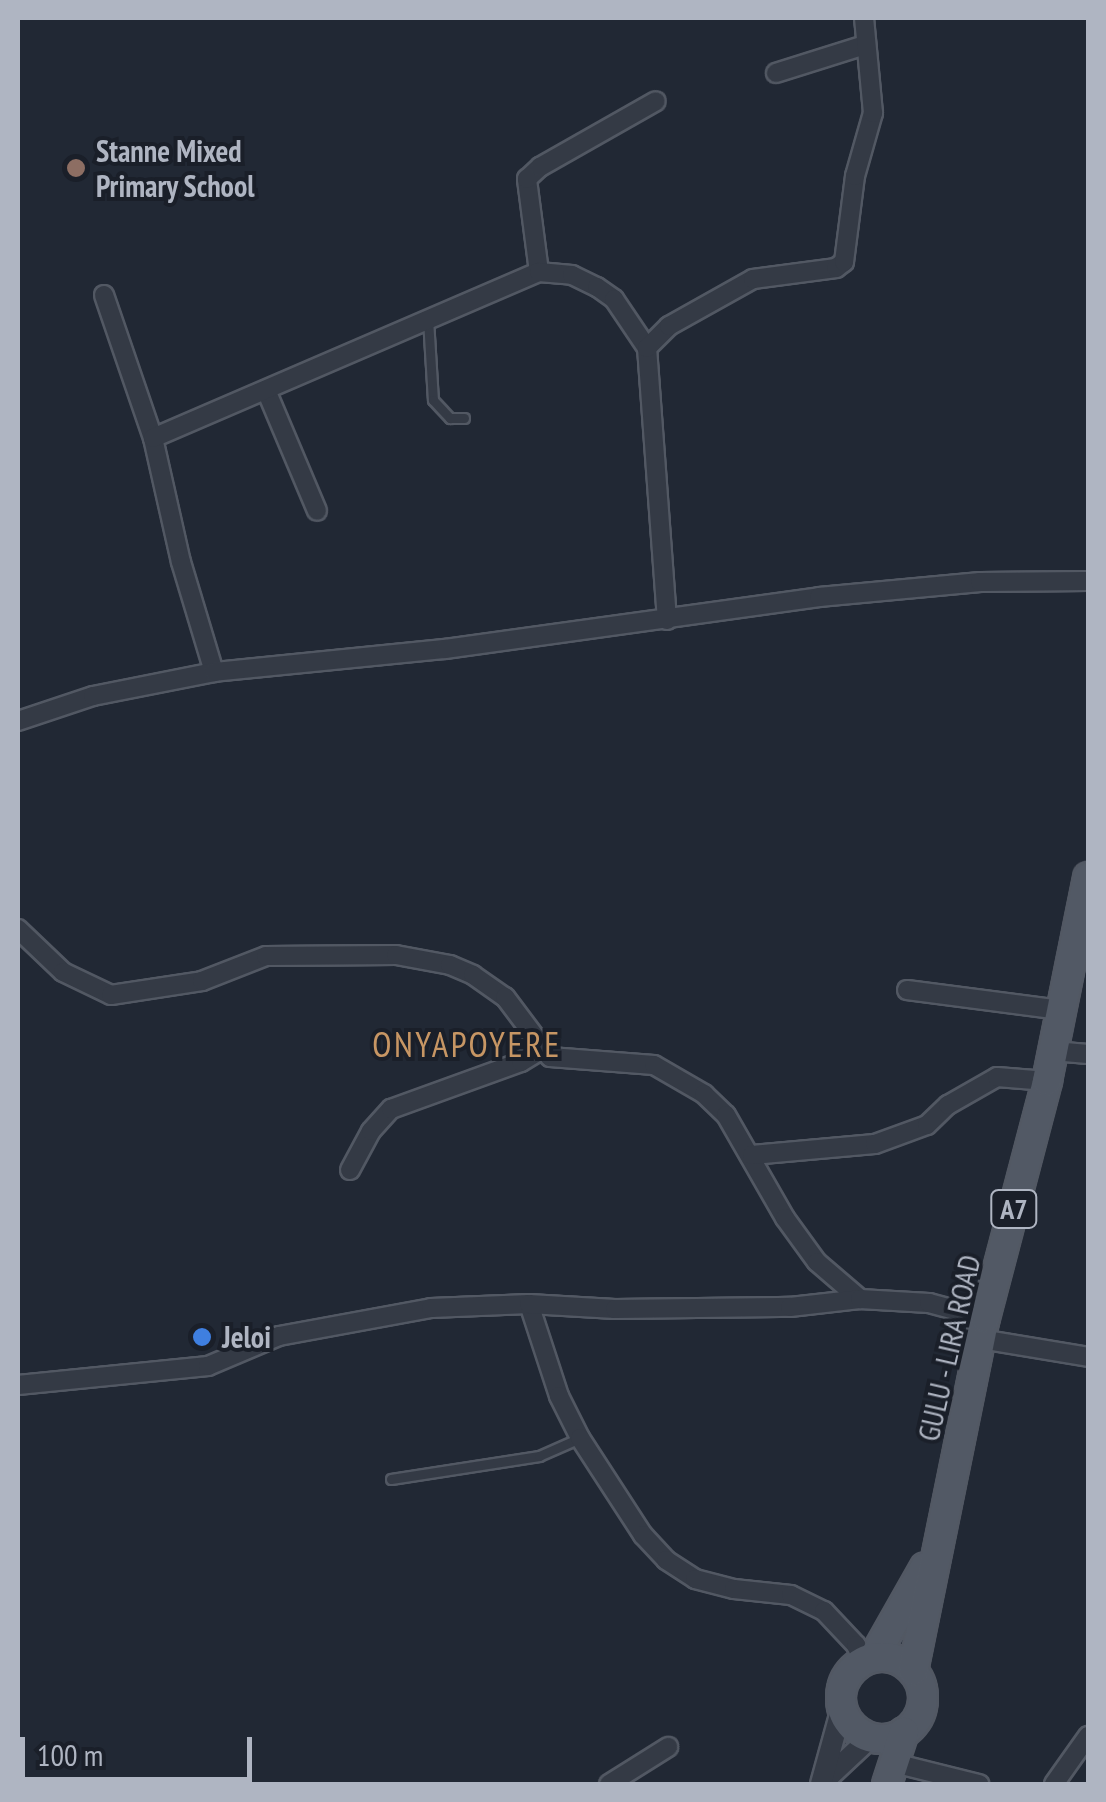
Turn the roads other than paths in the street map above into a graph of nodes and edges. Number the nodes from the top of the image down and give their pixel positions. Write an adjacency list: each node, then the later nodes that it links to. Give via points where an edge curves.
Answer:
1 (864, 18): 2 (street)
2 (865, 45): 3 (street); 8 (street, via 872,124 855,176 844,262 753,278 668,326)
3 (776, 73)
4 (656, 100): 5 (street, via 527,179)
5 (539, 272): 7 (street); 8 (street, via 572,275 597,287)
6 (104, 295): 11 (street)
7 (428, 316): 9 (street); 10 (lane, via 434,400 450,418)
8 (647, 348): 14 (street)
9 (266, 390): 11 (street); 12 (street)
10 (464, 418)
11 (153, 438): 15 (street)
12 (318, 511)
13 (1088, 581): 14 (street, via 924,586)
14 (668, 620): 15 (street)
15 (214, 672): 16 (street, via 94,696)
16 (18, 721)
17 (1088, 881): 20 (main road, GULU - LIRA ROAD / A7)
18 (18, 928): 21 (street, via 63,972 111,995 202,981 266,956 341,952 437,962 506,997)
19 (907, 990): 20 (street)
20 (1060, 1010): 22 (main road, GULU - LIRA ROAD / A7)
21 (541, 1050): 25 (street, via 556,1058 668,1070 726,1115); 26 (street, via 391,1109)
22 (1053, 1051): 23 (street); 24 (main road, GULU - LIRA ROAD / A7)
23 (1088, 1054)
24 (1047, 1081): 25 (street, via 997,1077 927,1125 874,1144); 29 (main road, GULU - LIRA ROAD / A7)
25 (752, 1155): 27 (street, via 817,1262)
26 (350, 1170)
27 (860, 1299): 28 (street, via 790,1307); 29 (street, via 929,1303)
28 (530, 1304): 31 (street, via 392,1313 278,1336 208,1366); 32 (street)
29 (983, 1328): 30 (street); 34 (main road, GULU - LIRA ROAD / A7)
30 (1088, 1357)
31 (18, 1385)
32 (580, 1438): 33 (lane, via 539,1456); 35 (street, via 666,1560 694,1578 791,1595 824,1611)
33 (391, 1479)
34 (940, 1541): 35 (main road, A7); 36 (main road, A7)
35 (869, 1659): 36 (main road, via 895,1658); 37 (main road, A7, via 844,1680)
36 (913, 1670): 38 (main road, A7, via 923,1696)
37 (842, 1708): 40 (main road, via 847,1721); 43 (street)
38 (904, 1732): 40 (main road); 42 (main road, A7)
39 (1088, 1736): 47 (street)
40 (872, 1738): 43 (street); 45 (main road)
41 (668, 1747): 44 (street)
42 (891, 1774): 46 (street)
43 (822, 1783)
44 (609, 1784)
45 (872, 1784)
46 (979, 1784)
47 (1054, 1784)

